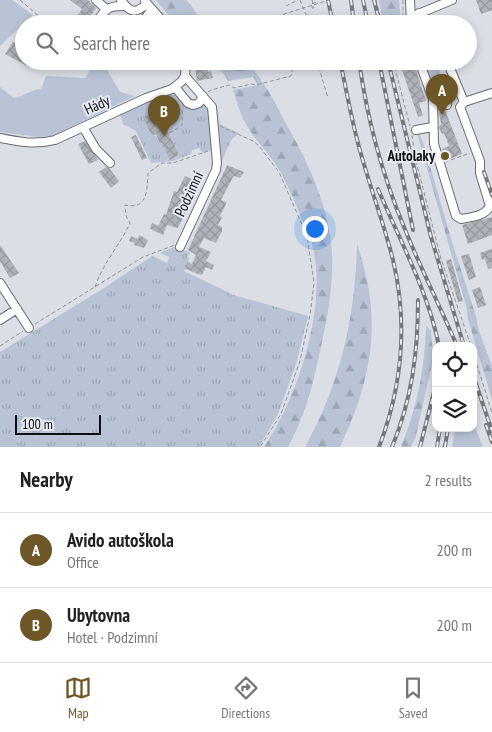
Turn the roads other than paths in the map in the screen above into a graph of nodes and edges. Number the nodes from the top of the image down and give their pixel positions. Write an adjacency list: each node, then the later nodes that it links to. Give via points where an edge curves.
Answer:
1 (96, 0): 6 (street)
2 (410, 0): 10 (street)
3 (451, 0): 7 (street)
4 (123, 3): 5 (street, via 135,11); 6 (street)
5 (148, 4): 9 (street)
6 (106, 9): 8 (street)
7 (419, 13): 11 (street)
8 (101, 15)
9 (157, 15)
10 (411, 15)
11 (417, 15)
12 (185, 70): 15 (street)
13 (422, 70): 19 (street)
14 (451, 70): 20 (street)
15 (185, 76): 16 (street, Hády); 18 (street, Podzimní)
16 (175, 87): 18 (street, via 188,103 194,105); 22 (street, Hády)
17 (492, 93): 20 (street)
18 (206, 95): 27 (street, Podzimní, via 212,107 217,167)
19 (433, 102): 21 (street); 23 (street)
20 (464, 102): 23 (street, via 460,107 480,161 480,173 490,206 488,211 461,219 456,216)
21 (446, 105)
22 (83, 127): 25 (street, Hády, via 47,142); 26 (street, via 96,149)
23 (432, 127): 24 (street)
24 (416, 130)
25 (0, 138)
26 (110, 162)
27 (181, 244)
28 (0, 283): 29 (street)
29 (17, 309): 30 (street); 31 (street)
30 (0, 320)
31 (29, 328)

